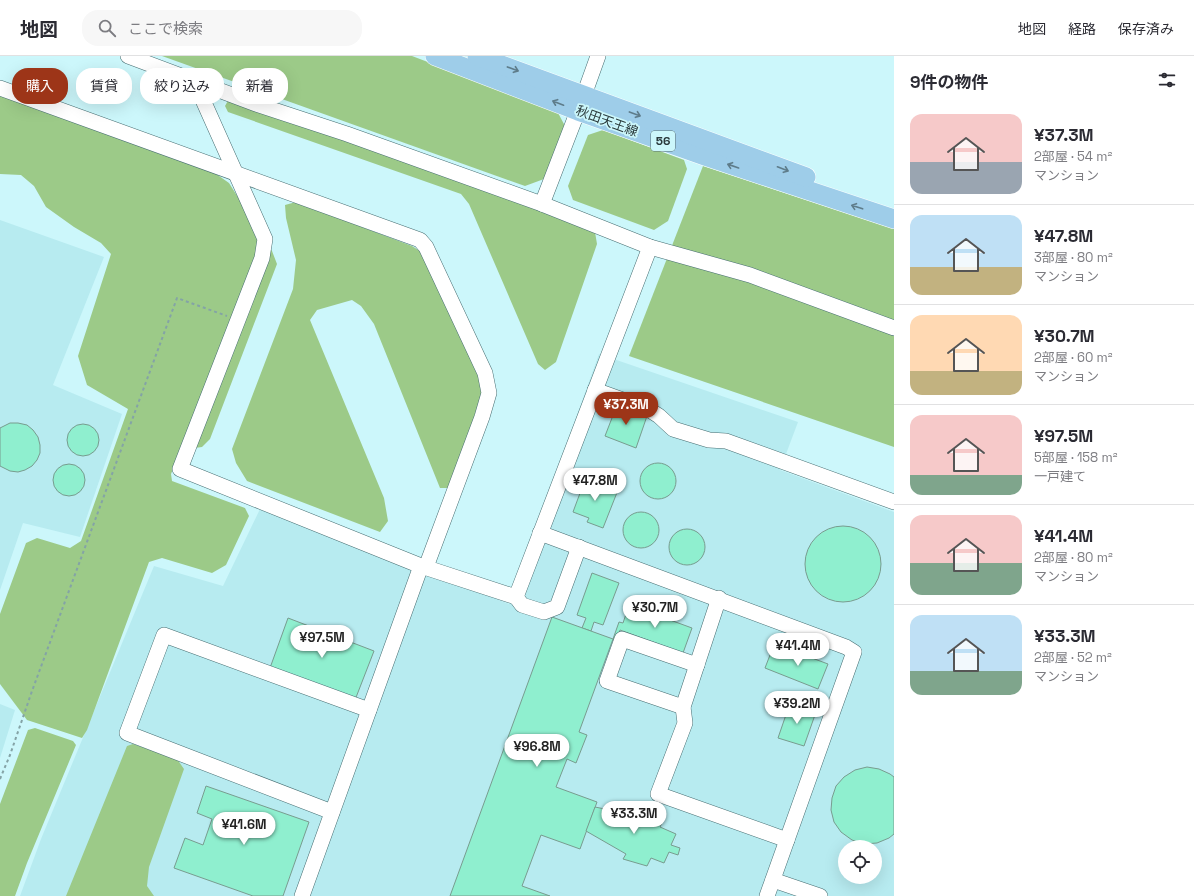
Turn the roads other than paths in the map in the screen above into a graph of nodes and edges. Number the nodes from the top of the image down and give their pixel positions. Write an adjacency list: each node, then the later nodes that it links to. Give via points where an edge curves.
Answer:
1 (128, 56): 5 (lane)
2 (435, 56): 8 (main road, 秋田天王線 / 56, one-way to 2)
3 (477, 56): 8 (main road, 秋田天王線 / 56, one-way to 8)
4 (598, 56): 8 (lane)
5 (161, 68)
6 (0, 88): 10 (lane)
7 (224, 92): 11 (lane)
8 (581, 103): 11 (lane); 12 (main road, 秋田天王線 / 56, one-way to 12); 13 (main road, 秋田天王線 / 56, one-way to 8, via 705,156)
9 (205, 104): 10 (lane)
10 (236, 174): 20 (lane, via 420,240 426,247 485,373 489,393); 20 (lane, via 265,239 262,258 180,469)
11 (542, 204): 14 (lane)
12 (894, 206)
13 (894, 219)
14 (650, 247): 15 (lane, via 750,275); 16 (lane)
15 (894, 328)
16 (595, 390): 17 (lane, via 648,409 673,429 709,440 726,441); 18 (lane)
17 (894, 502)
18 (540, 533): 19 (lane); 21 (lane)
19 (579, 547): 21 (lane, via 557,607 544,612 522,605); 22 (lane)
20 (424, 567): 21 (lane); 25 (lane)
21 (516, 597)
22 (719, 598): 23 (lane); 27 (lane, via 854,652)
23 (697, 665): 24 (lane); 24 (lane, via 622,639 607,681)
24 (683, 707): 27 (lane, via 684,723 658,794)
25 (369, 710): 26 (lane); 26 (lane, via 164,635 127,733)
26 (332, 812): 29 (lane)
27 (787, 840): 28 (lane)
28 (773, 880): 30 (lane); 31 (lane)
29 (302, 896)
30 (767, 896)
31 (820, 896)

